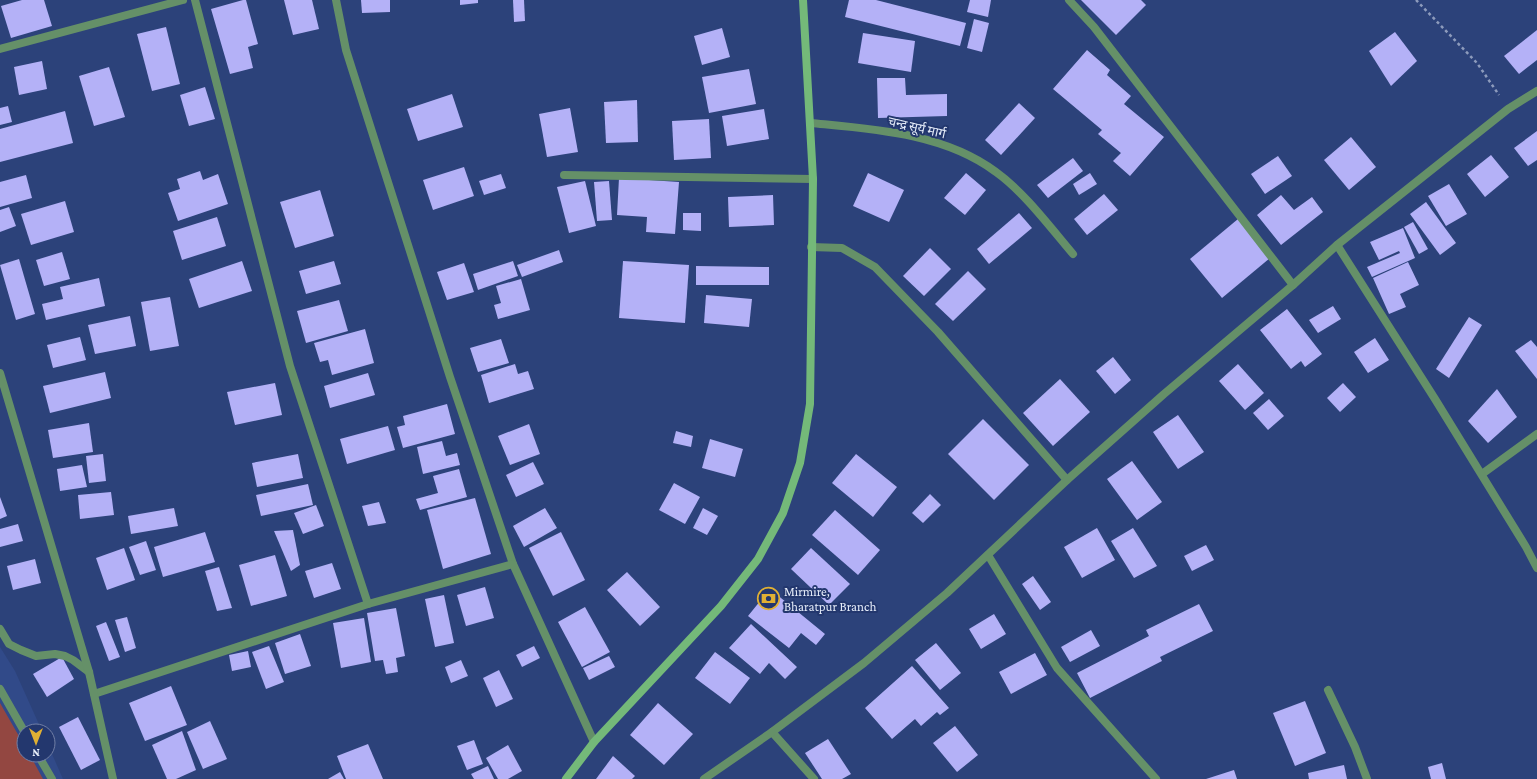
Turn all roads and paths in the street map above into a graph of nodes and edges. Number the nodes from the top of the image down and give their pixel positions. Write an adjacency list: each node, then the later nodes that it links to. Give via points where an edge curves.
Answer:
1 (183, 0): 7 (street)
2 (195, 0): 24 (street, via 290,366)
3 (336, 0): 22 (street, via 346,50 447,369)
4 (803, 0): 10 (main road)
5 (1069, 0): 16 (street, via 1094,27)
6 (1416, 0): 9 (path, via 1477,63)
7 (0, 49)
8 (1537, 91): 9 (street)
9 (1508, 109): 13 (street)
10 (811, 123): 12 (main road); 15 (street, चन्द्र सूर्य मार्ग, via 863,128 930,140 967,154 996,172 1018,192)
11 (564, 175): 12 (street)
12 (813, 179): 14 (main road)
13 (1337, 244): 16 (street); 19 (street)
14 (812, 247): 20 (street, via 842,248 874,267 938,332); 32 (main road, via 810,404 800,463 783,513 758,559 721,606)
15 (1073, 254)
16 (1293, 285): 20 (street)
17 (0, 373): 26 (street)
18 (1537, 434): 19 (street)
19 (1482, 474): 23 (street)
20 (1067, 480): 21 (street)
21 (988, 555): 31 (street, via 864,663); 39 (street, via 1057,668)
22 (513, 564): 24 (street); 32 (street)
23 (1537, 568)
24 (368, 604): 29 (street)
25 (0, 629): 26 (street, via 9,644 36,656 65,656)
26 (89, 672): 29 (street)
27 (0, 689): 30 (street)
28 (1328, 690): 40 (street)
29 (94, 694): 35 (street)
30 (19, 723)
31 (772, 732): 37 (street); 38 (street)
32 (594, 742): 36 (main road)
33 (43, 763): 34 (street)
34 (52, 779)
35 (113, 779)
36 (566, 779)
37 (704, 779)
38 (814, 779)
39 (1156, 779)
40 (1367, 779)

